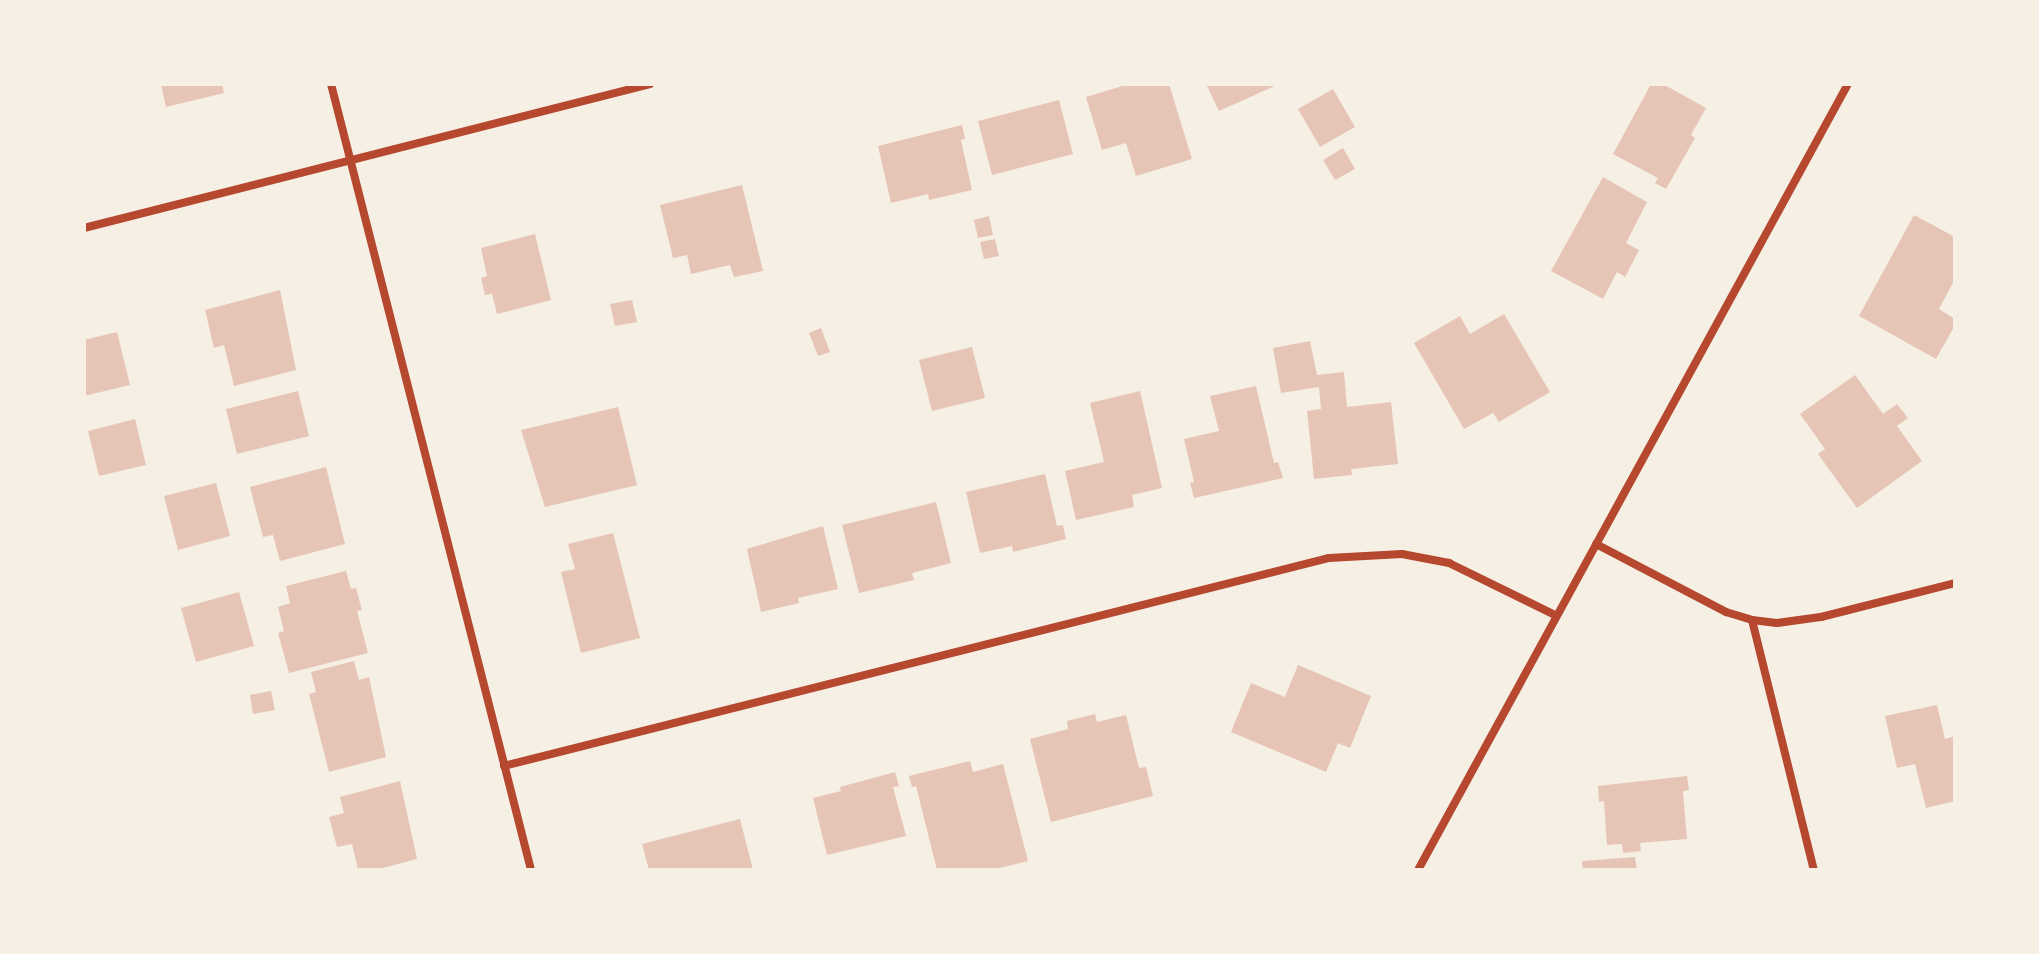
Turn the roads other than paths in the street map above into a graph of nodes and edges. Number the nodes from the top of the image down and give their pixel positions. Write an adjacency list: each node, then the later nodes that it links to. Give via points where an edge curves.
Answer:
1 (331, 84): 4 (street)
2 (650, 84): 4 (street)
3 (1848, 84): 6 (street)
4 (350, 160): 5 (street); 10 (street)
5 (84, 228)
6 (1596, 544): 8 (street); 9 (street, via 1726,612)
7 (1955, 583): 9 (street, via 1802,621)
8 (1557, 616): 10 (street, via 1449,563 1402,554 1329,558); 12 (street)
9 (1752, 620): 13 (street)
10 (504, 766): 11 (street)
11 (531, 870)
12 (1418, 870)
13 (1814, 870)

